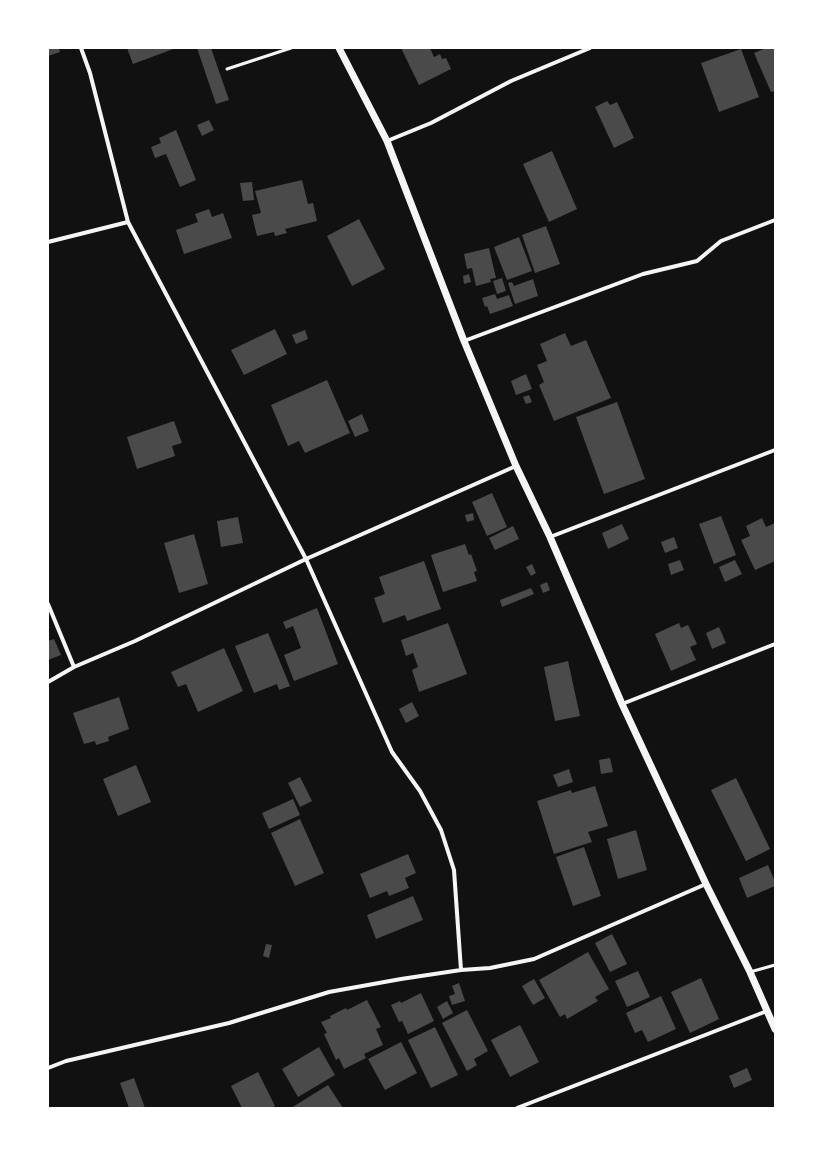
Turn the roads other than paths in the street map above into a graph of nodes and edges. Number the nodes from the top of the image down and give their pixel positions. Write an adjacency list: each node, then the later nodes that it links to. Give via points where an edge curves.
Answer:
1 (81, 48): 8 (street, via 90,73)
2 (291, 48): 5 (lane)
3 (339, 48): 6 (street)
4 (590, 48): 6 (street, via 511,81 431,124)
5 (227, 69)
6 (387, 141): 10 (street)
7 (775, 220): 10 (street, via 722,241 697,261 643,274)
8 (128, 222): 9 (street); 14 (street)
9 (48, 242)
10 (464, 341): 12 (street)
11 (775, 450): 13 (street)
12 (516, 466): 13 (street); 14 (street)
13 (550, 537): 19 (street)
14 (306, 559): 17 (street, via 135,641); 22 (street, via 392,752 420,791 441,830 454,870)
15 (48, 604): 17 (street)
16 (775, 644): 19 (street)
17 (74, 667): 18 (street)
18 (48, 682)
19 (622, 704): 20 (street)
20 (706, 884): 22 (street, via 534,959 490,968); 23 (street)
21 (775, 965): 23 (lane)
22 (462, 970): 26 (street, via 401,978 329,992 229,1023 66,1061)
23 (750, 972): 24 (street)
24 (768, 1011): 25 (street); 27 (street)
25 (775, 1028)
26 (48, 1068)
27 (517, 1108)

